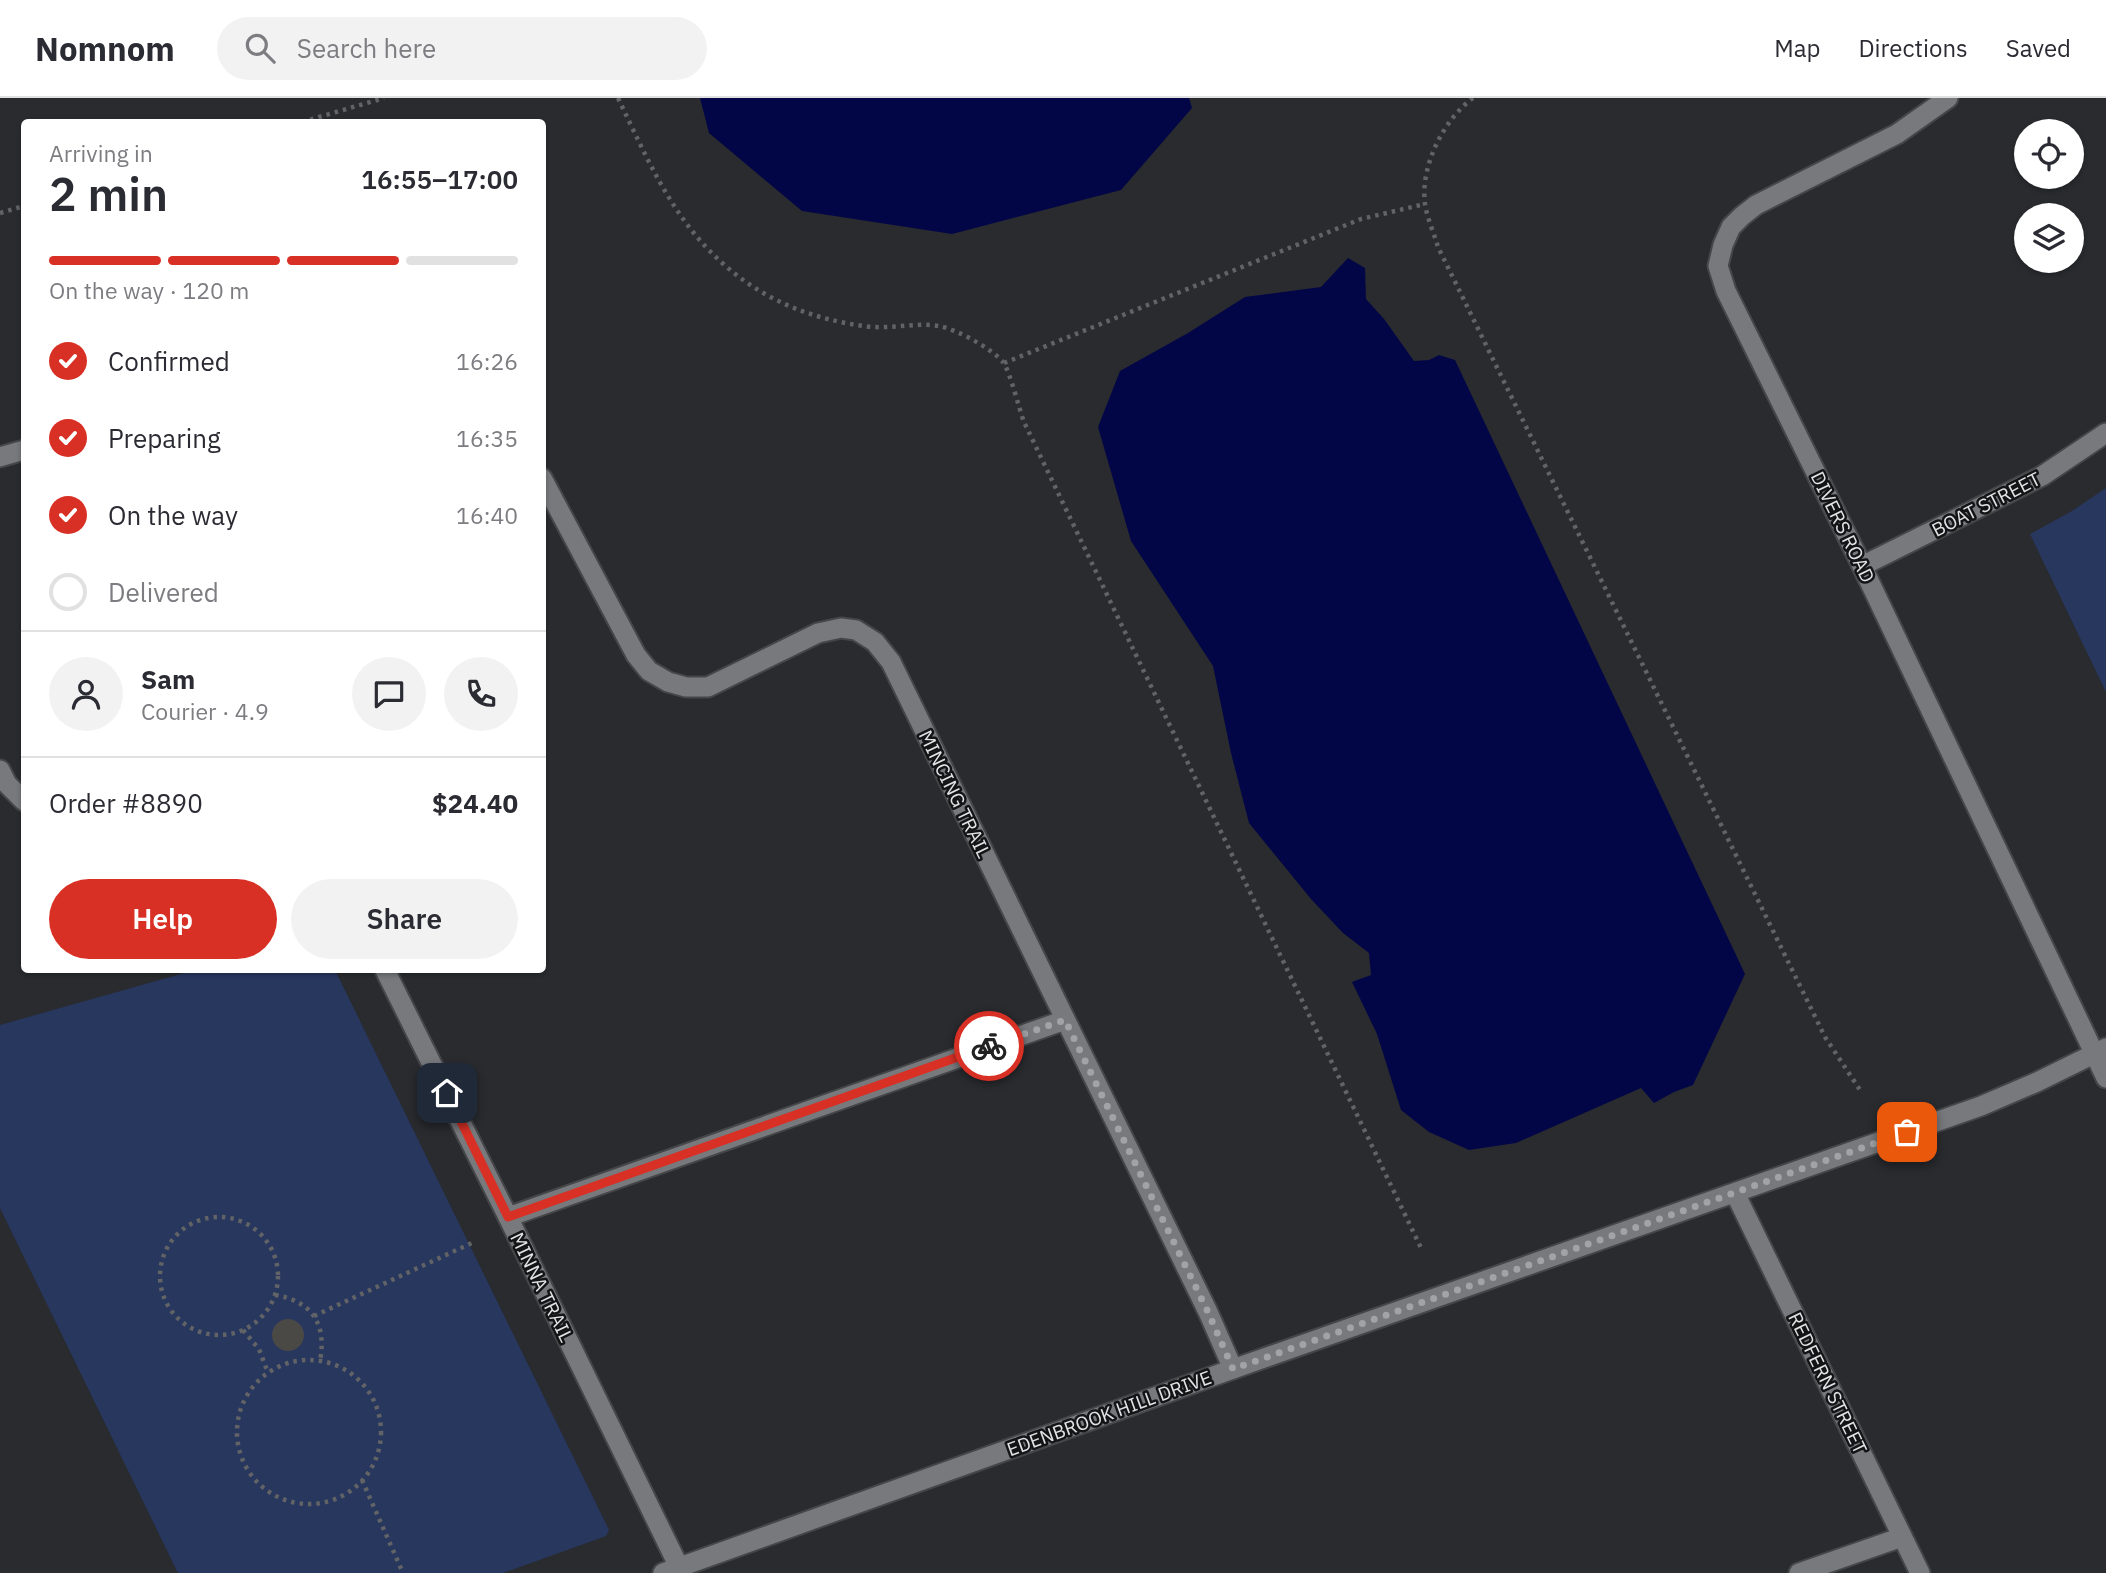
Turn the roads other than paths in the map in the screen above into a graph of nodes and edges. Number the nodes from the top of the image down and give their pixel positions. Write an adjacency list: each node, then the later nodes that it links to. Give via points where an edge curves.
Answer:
1 (1948, 98): 6 (street, DIVERS ROAD, via 1897,134 1756,205 1731,227 1718,266)
2 (2106, 433): 6 (street, BOAT STREET, via 2042,476)
3 (21, 451): 4 (street)
4 (0, 457)
5 (546, 486): 10 (street, MINCING TRAIL, via 636,655 649,671 668,682 708,687 818,633 841,628 875,642 891,662)
6 (1862, 566): 11 (street, DIVERS ROAD)
7 (0, 770): 8 (street)
8 (21, 798)
9 (386, 973): 14 (street, MINNA TRAIL)
10 (1065, 1020): 14 (street); 15 (street, MINCING TRAIL)
11 (2100, 1051): 12 (street, DIVERS ROAD); 13 (street, EDENBROOK HILL DRIVE, via 1981,1106)
12 (2106, 1078)
13 (1735, 1193): 15 (street, EDENBROOK HILL DRIVE); 16 (street, REDFERN STREET)
14 (508, 1217): 17 (street, MINNA TRAIL)
15 (1233, 1369): 17 (street, EDENBROOK HILL DRIVE)
16 (1902, 1537): 18 (street); 19 (street, REDFERN STREET)
17 (671, 1570)
18 (1799, 1573)
19 (1920, 1573)

